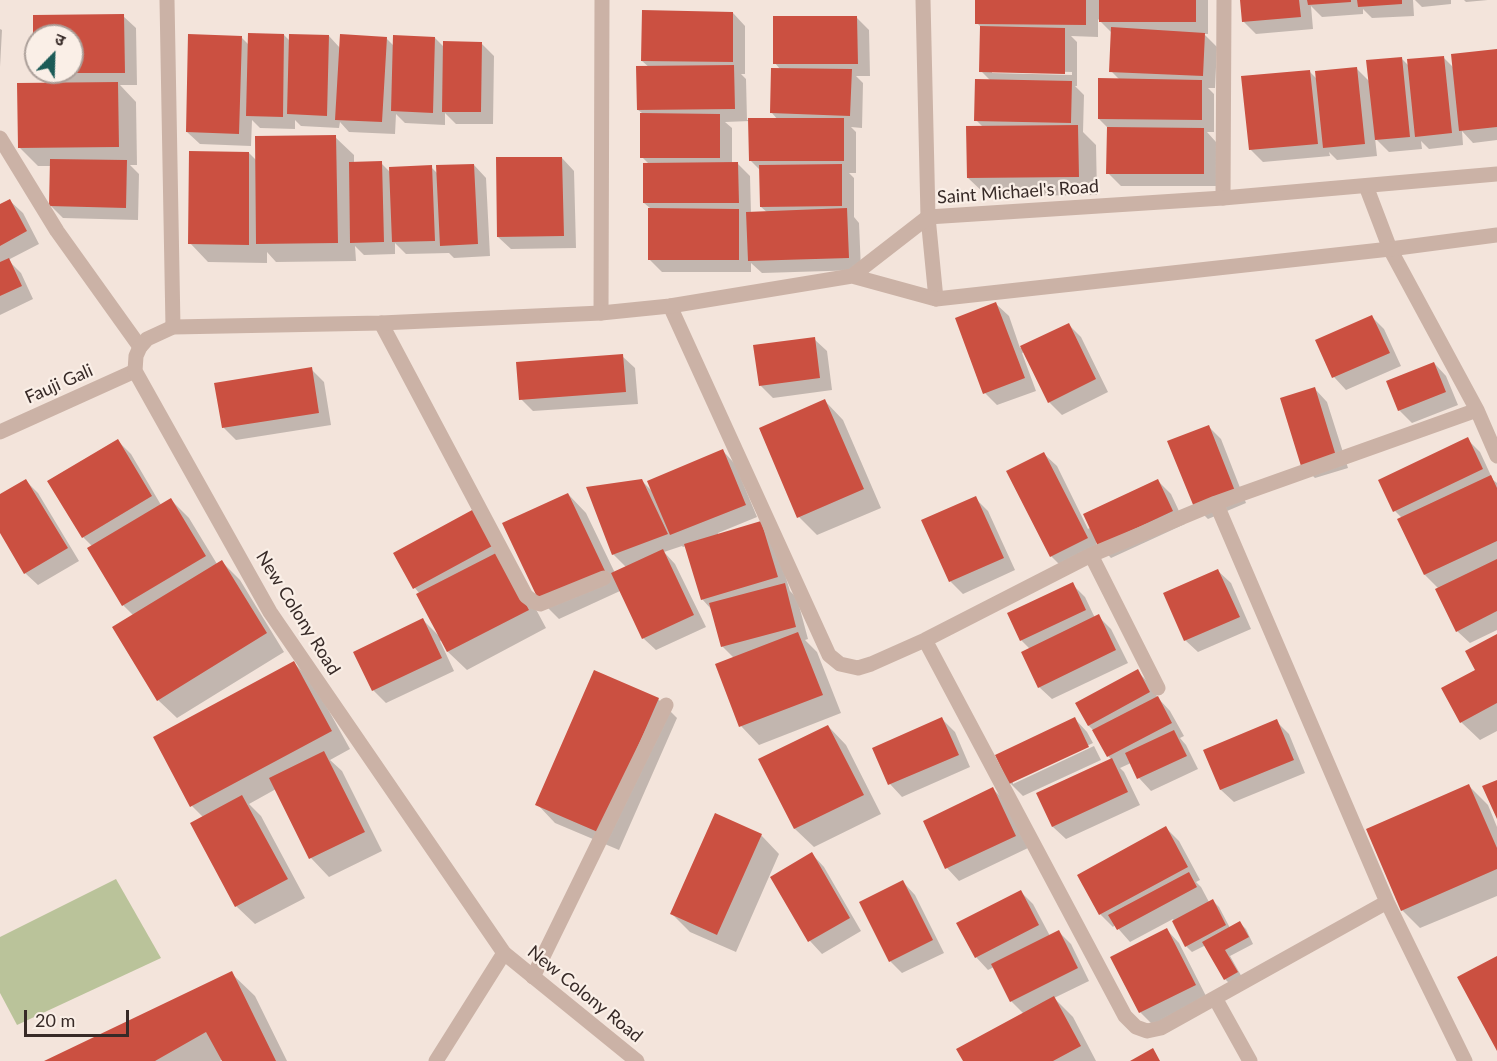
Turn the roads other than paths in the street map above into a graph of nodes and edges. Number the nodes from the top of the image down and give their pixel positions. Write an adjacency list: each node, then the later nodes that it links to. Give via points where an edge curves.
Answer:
1 (166, 0): 17 (street)
2 (602, 0): 15 (street)
3 (923, 0): 9 (street)
4 (1224, 0): 8 (street)
5 (0, 138): 18 (street, via 57,231)
6 (1497, 174): 7 (street, Saint Michael's Road)
7 (1366, 186): 8 (street, Saint Michael's Road); 11 (street)
8 (1223, 198): 9 (street, Saint Michael's Road)
9 (928, 217): 12 (street, Saint Michael's Road); 13 (street)
10 (1497, 235): 11 (street)
11 (1390, 249): 13 (street); 20 (street)
12 (852, 276): 13 (street); 14 (street)
13 (936, 299)
14 (670, 306): 15 (street); 26 (street, via 829,655 840,664 858,669)
15 (601, 313): 16 (street)
16 (381, 323): 17 (street); 25 (street, via 526,596 540,604)
17 (173, 327): 18 (street, via 147,339)
18 (140, 347): 19 (street)
19 (135, 372): 21 (street, Fauji Gali); 30 (street, New Colony Road, via 270,612)
20 (1477, 410): 22 (street); 23 (street)
21 (0, 432)
22 (1497, 456)
23 (1216, 503): 24 (street); 29 (street)
24 (1090, 555): 26 (street); 27 (street)
25 (604, 578)
26 (926, 640): 32 (street, via 1125,1017 1147,1031 1161,1028)
27 (1158, 688)
28 (666, 705): 31 (street)
29 (1387, 902): 32 (street); 36 (street)
30 (504, 953): 31 (street, New Colony Road); 33 (street)
31 (533, 977): 34 (street, New Colony Road)
32 (1215, 998): 35 (street)
33 (436, 1061)
34 (637, 1061)
35 (1251, 1061)
36 (1465, 1061)

